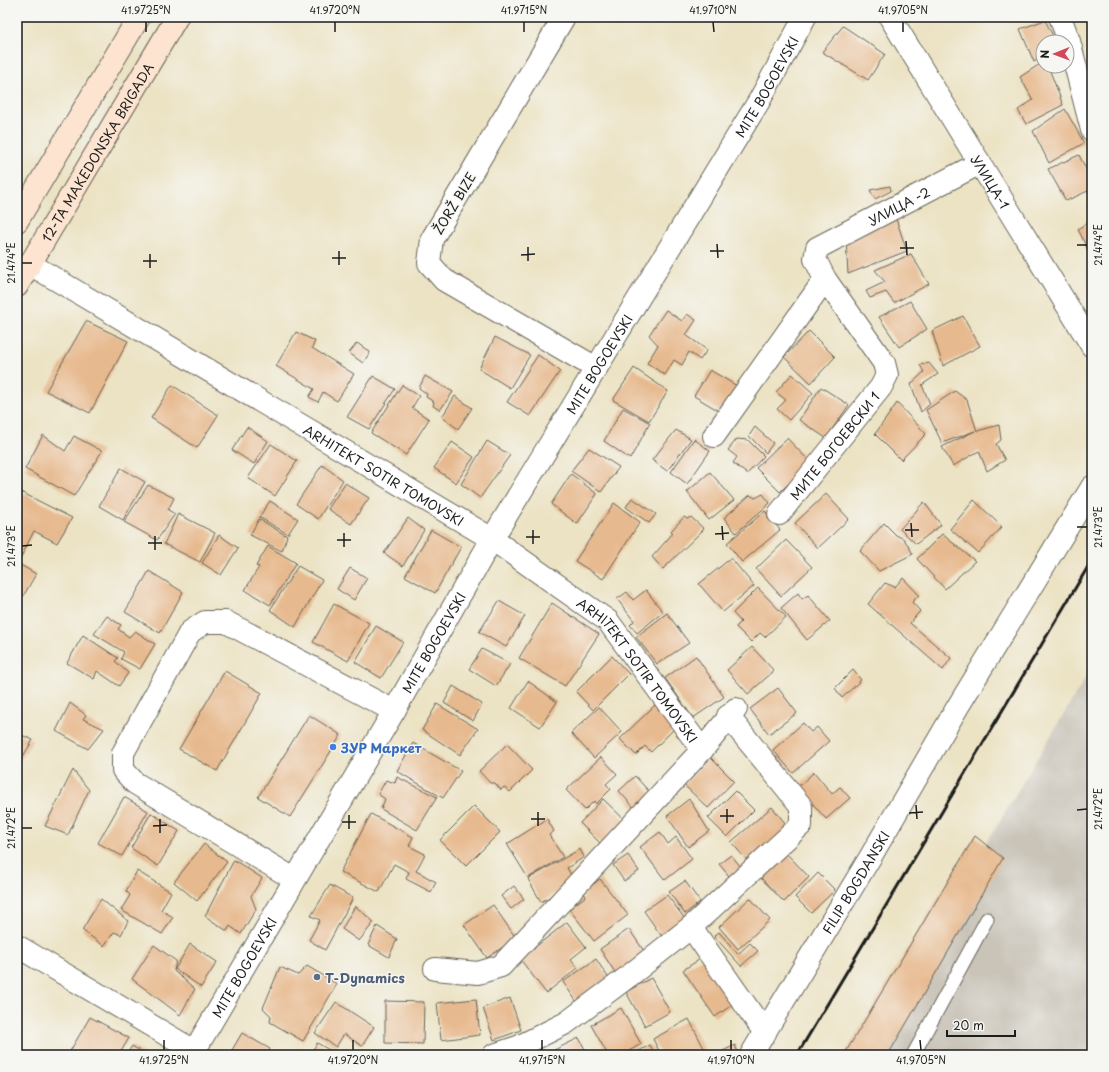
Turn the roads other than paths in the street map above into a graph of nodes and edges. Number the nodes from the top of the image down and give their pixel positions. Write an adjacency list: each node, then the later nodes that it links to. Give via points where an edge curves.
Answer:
1 (139, 17): 9 (street)
2 (177, 17): 10 (street, 12-TA MAKEDONSKA BRIGADA)
3 (564, 17): 14 (street, ŽORŽ BIZE, via 432,240 429,263 444,280)
4 (805, 17): 14 (street, MITE BOGOEVSKI, via 759,101)
5 (890, 17): 8 (street, УЛИЦА-1)
6 (1060, 17): 7 (street, via 1070,41)
7 (1092, 130)
8 (980, 163): 11 (street, УЛИЦА -2, via 817,248 815,259); 13 (street, УЛИЦА-1)
9 (17, 221)
10 (23, 260): 12 (street, 12-TA MAKEDONSKA BRIGADA); 18 (street, ARHITEKT SOTIR TOMOVSKI)
11 (825, 279): 15 (street); 17 (street, МИТЕ БОГОЕВСКИ 1, via 884,363 887,375 881,387)
12 (17, 286)
13 (1092, 346)
14 (596, 368): 18 (street, MITE BOGOEVSKI)
15 (714, 436)
16 (1092, 487): 26 (street, FILIP BOGDANSKI, via 957,708)
17 (779, 514)
18 (492, 539): 19 (street, MITE BOGOEVSKI); 20 (street, ARHITEKT SOTIR TOMOVSKI, via 608,621)
19 (394, 711): 21 (street, MITE BOGOEVSKI); 21 (street, via 226,622 205,622 190,632 123,753 123,770 135,783)
20 (702, 750): 23 (street, ARHITEKT SOTIR TOMOVSKI, via 732,712 801,806 800,825); 25 (street, ARHITEKT SOTIR TOMOVSKI, via 501,966 478,973)
21 (294, 879): 27 (street, MITE BOGOEVSKI)
22 (987, 919): 30 (lane)
23 (691, 927): 26 (street); 28 (street, ARHITEKT SOTIR TOMOVSKI, via 566,1023 518,1048)
24 (17, 946): 27 (street)
25 (435, 969)
26 (765, 1033): 29 (street, FILIP BOGDANSKI)
27 (193, 1053)
28 (494, 1055)
29 (751, 1055)
30 (913, 1055)

